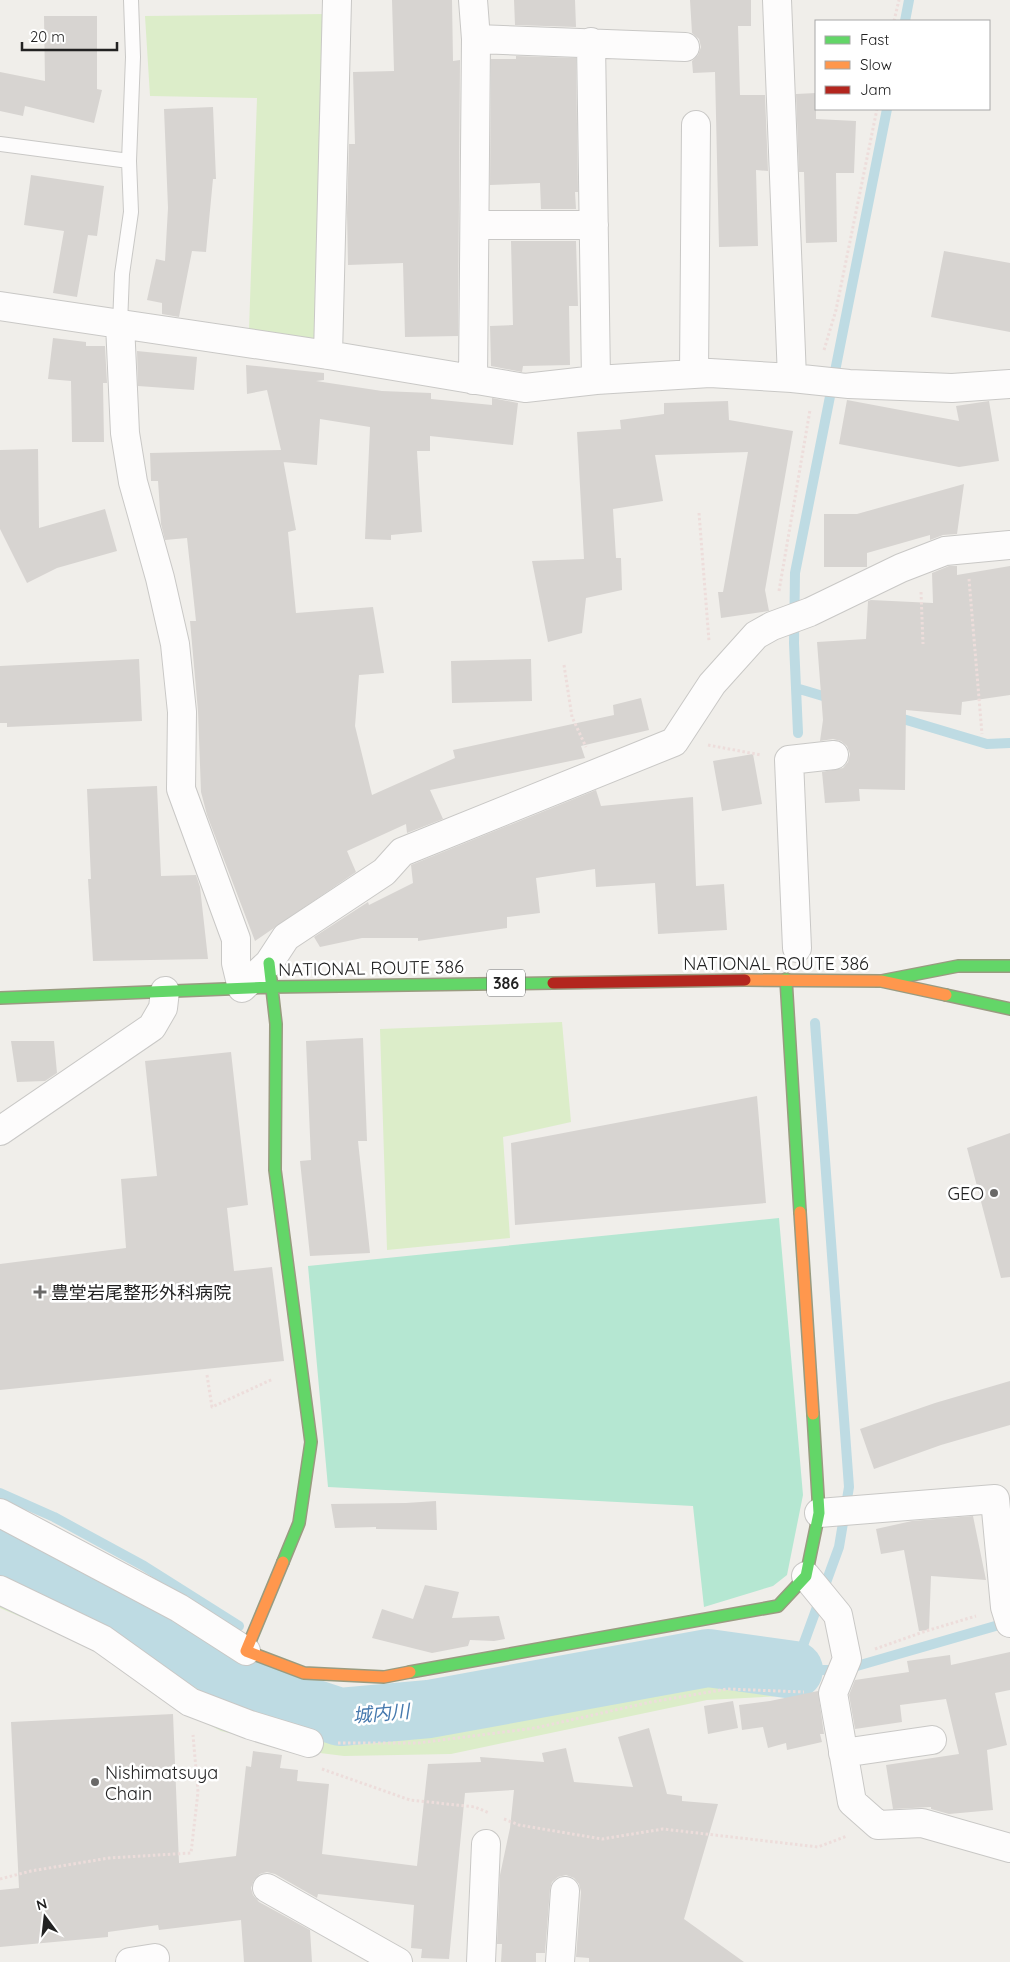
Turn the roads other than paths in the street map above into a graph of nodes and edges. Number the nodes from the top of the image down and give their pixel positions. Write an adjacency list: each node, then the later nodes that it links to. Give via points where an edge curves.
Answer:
1 (132, 0): 10 (lane)
2 (337, 0): 15 (street)
3 (473, 0): 5 (street)
4 (777, 0): 17 (street)
5 (476, 39): 6 (street); 11 (street)
6 (591, 42): 7 (street); 12 (street)
7 (685, 47)
8 (696, 125): 16 (street)
9 (0, 144): 10 (lane)
10 (129, 161): 14 (lane, via 131,212 122,274)
11 (475, 225): 12 (street); 18 (street)
12 (594, 225): 19 (street)
13 (0, 306): 14 (street)
14 (120, 324): 15 (street); 28 (street, via 124,433 133,482 175,644 182,712 181,789 236,938 236,963)
15 (328, 355): 18 (street)
16 (694, 374): 17 (street); 19 (street)
17 (804, 379): 20 (street, via 952,388)
18 (474, 380): 19 (street, via 525,388)
19 (596, 380)
20 (1010, 384)
21 (1010, 545): 25 (street, via 945,551 756,635 712,684 674,742 402,852 384,872 286,937)
22 (834, 755): 23 (street, via 789,760)
23 (797, 948)
24 (1010, 966): 27 (main road, via 958,966)
25 (270, 975): 26 (main road, NATIONAL ROUTE 386 / 386); 28 (street); 38 (main road, via 276,1024 275,1170 312,1442 299,1523)
26 (786, 979): 27 (main road, NATIONAL ROUTE 386 / 386); 33 (main road)
27 (881, 981): 31 (main road, NATIONAL ROUTE 386 / 386)
28 (242, 988): 29 (main road)
29 (165, 991): 30 (main road); 32 (street, via 163,1008 152,1027)
30 (0, 998)
31 (1010, 1009)
32 (0, 1131)
33 (839, 1511): 35 (main road); 37 (street, via 994,1500)
34 (0, 1513): 38 (street, via 178,1608)
35 (806, 1576): 38 (main road, via 778,1606 384,1677 304,1672); 41 (street, via 838,1615 847,1659 833,1693)
36 (0, 1590): 40 (street, via 102,1640 190,1702)
37 (1007, 1613)
38 (246, 1651)
39 (932, 1740): 41 (street)
40 (309, 1743)
41 (843, 1753): 43 (street, via 852,1802 878,1824 922,1823)
42 (486, 1844): 47 (street)
43 (1010, 1848)
44 (267, 1888): 46 (street)
45 (565, 1892): 48 (street)
46 (398, 1962)
47 (481, 1962)
48 (560, 1962)

